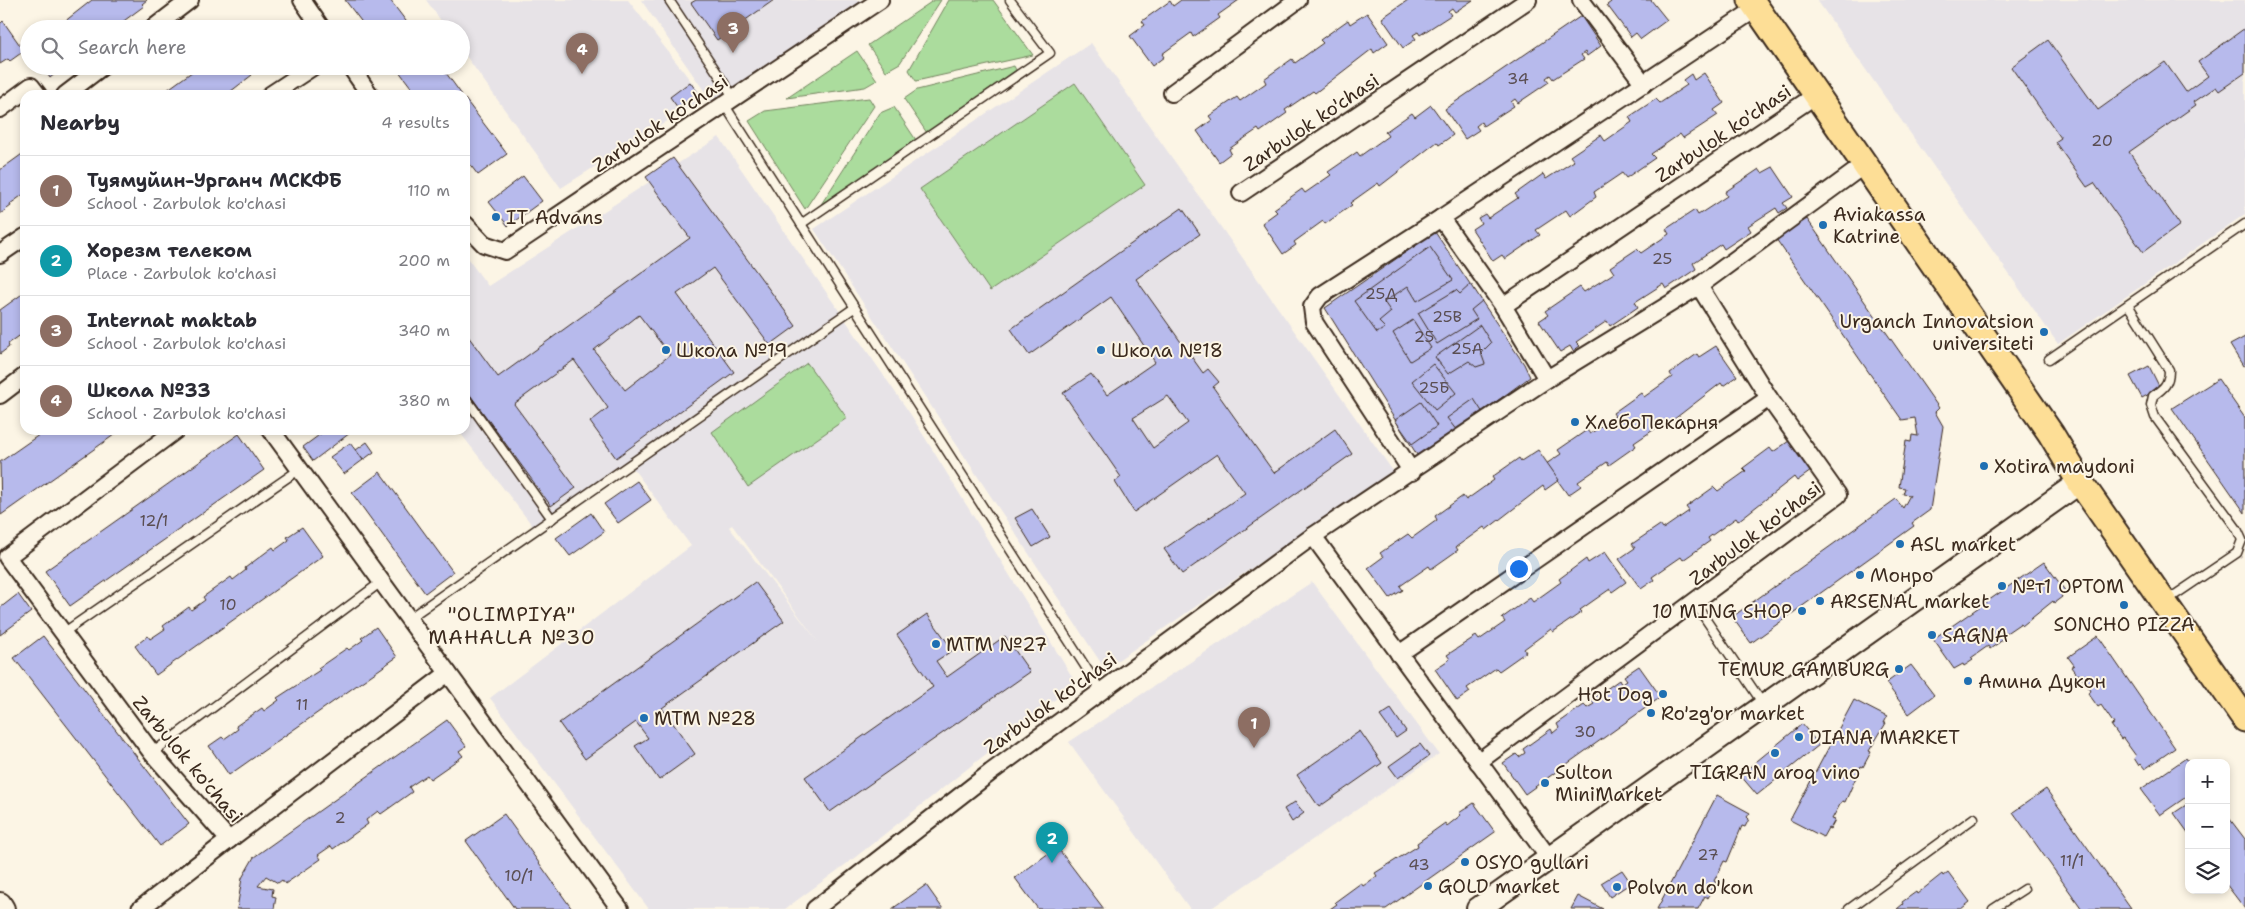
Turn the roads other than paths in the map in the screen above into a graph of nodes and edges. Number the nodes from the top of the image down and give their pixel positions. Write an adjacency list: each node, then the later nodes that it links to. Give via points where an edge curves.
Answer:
1 (190, 0): 10 (street)
2 (302, 0): 11 (street)
3 (669, 0): 22 (lane)
4 (880, 0): 22 (street, Zarbulok ko'chasi)
5 (1010, 0): 27 (lane, via 1050,53)
6 (1298, 0): 19 (street)
7 (1528, 0): 25 (street, Zarbulok ko'chasi)
8 (1581, 0): 15 (street)
9 (1754, 4): 15 (street); 21 (main road)
10 (164, 20)
11 (316, 20)
12 (91, 75): 16 (street)
13 (300, 75): 17 (street)
14 (356, 75): 18 (street)
15 (1644, 84): 26 (street)
16 (72, 90)
17 (278, 90)
18 (367, 90)
19 (1172, 93)
20 (20, 94): 23 (street)
21 (1816, 95): 24 (main road); 34 (street, Zarbulok ko'chasi)
22 (729, 101): 27 (lane); 29 (street, Zarbulok ko'chasi, via 504,251 484,244)
23 (0, 109)
24 (1864, 165): 32 (street); 46 (main road, via 2051,434)
25 (1241, 193)
26 (1441, 218): 34 (street); 45 (street, via 1320,296 1312,307 1314,322)
27 (801, 224): 35 (lane)
28 (2245, 224): 33 (lane)
29 (470, 229)
30 (20, 240): 31 (street)
31 (0, 254)
32 (1699, 286): 37 (street, Zarbulok ko'chasi); 40 (street, Zarbulok ko'chasi)
33 (2128, 305): 36 (lane); 52 (lane, via 2169,370 2169,381 2153,396 2151,404 2155,417 2242,540 2237,553)
34 (1503, 306): 37 (street)
35 (854, 308): 47 (lane); 57 (lane)
36 (2049, 359)
37 (1548, 379): 45 (street, Zarbulok ko'chasi)
38 (20, 380): 39 (street)
39 (0, 395)
40 (1769, 398): 51 (street, Zarbulok ko'chasi, via 1838,495); 55 (street)
41 (470, 404): 47 (lane)
42 (169, 435): 49 (street, Zarbulok ko'chasi)
43 (275, 435): 44 (street)
44 (300, 469): 50 (street); 54 (lane)
45 (1412, 472): 48 (street, Zarbulok ko'chasi)
46 (2080, 482): 52 (main road); 58 (street)
47 (552, 519): 53 (lane)
48 (1313, 536): 55 (street); 57 (street, Zarbulok ko'chasi)
49 (2, 556): 54 (street, Zarbulok ko'chasi)
50 (381, 582): 53 (street); 60 (lane)
51 (1694, 602): 58 (lane); 61 (street, Zarbulok ko'chasi)
52 (2164, 602): 59 (main road)
53 (408, 619): 56 (street)
54 (63, 633): 60 (street, Zarbulok ko'chasi)
55 (1400, 654): 61 (street)
56 (448, 673): 63 (street, Zarbulok ko'chasi); 69 (street)
57 (1100, 691): 70 (street, Zarbulok ko'chasi)
58 (1764, 706): 64 (street)
59 (2245, 719)
60 (152, 753): 63 (street, Zarbulok ko'chasi)
61 (1478, 762): 64 (street)
62 (1974, 818): 72 (lane)
63 (229, 840): 68 (street)
64 (1549, 858): 71 (street)
65 (2024, 889): 73 (lane)
66 (0, 904): 67 (street)
67 (4, 909)
68 (140, 909)
69 (620, 909)
70 (815, 909)
71 (1478, 909)
72 (1848, 909)
73 (1993, 909)

